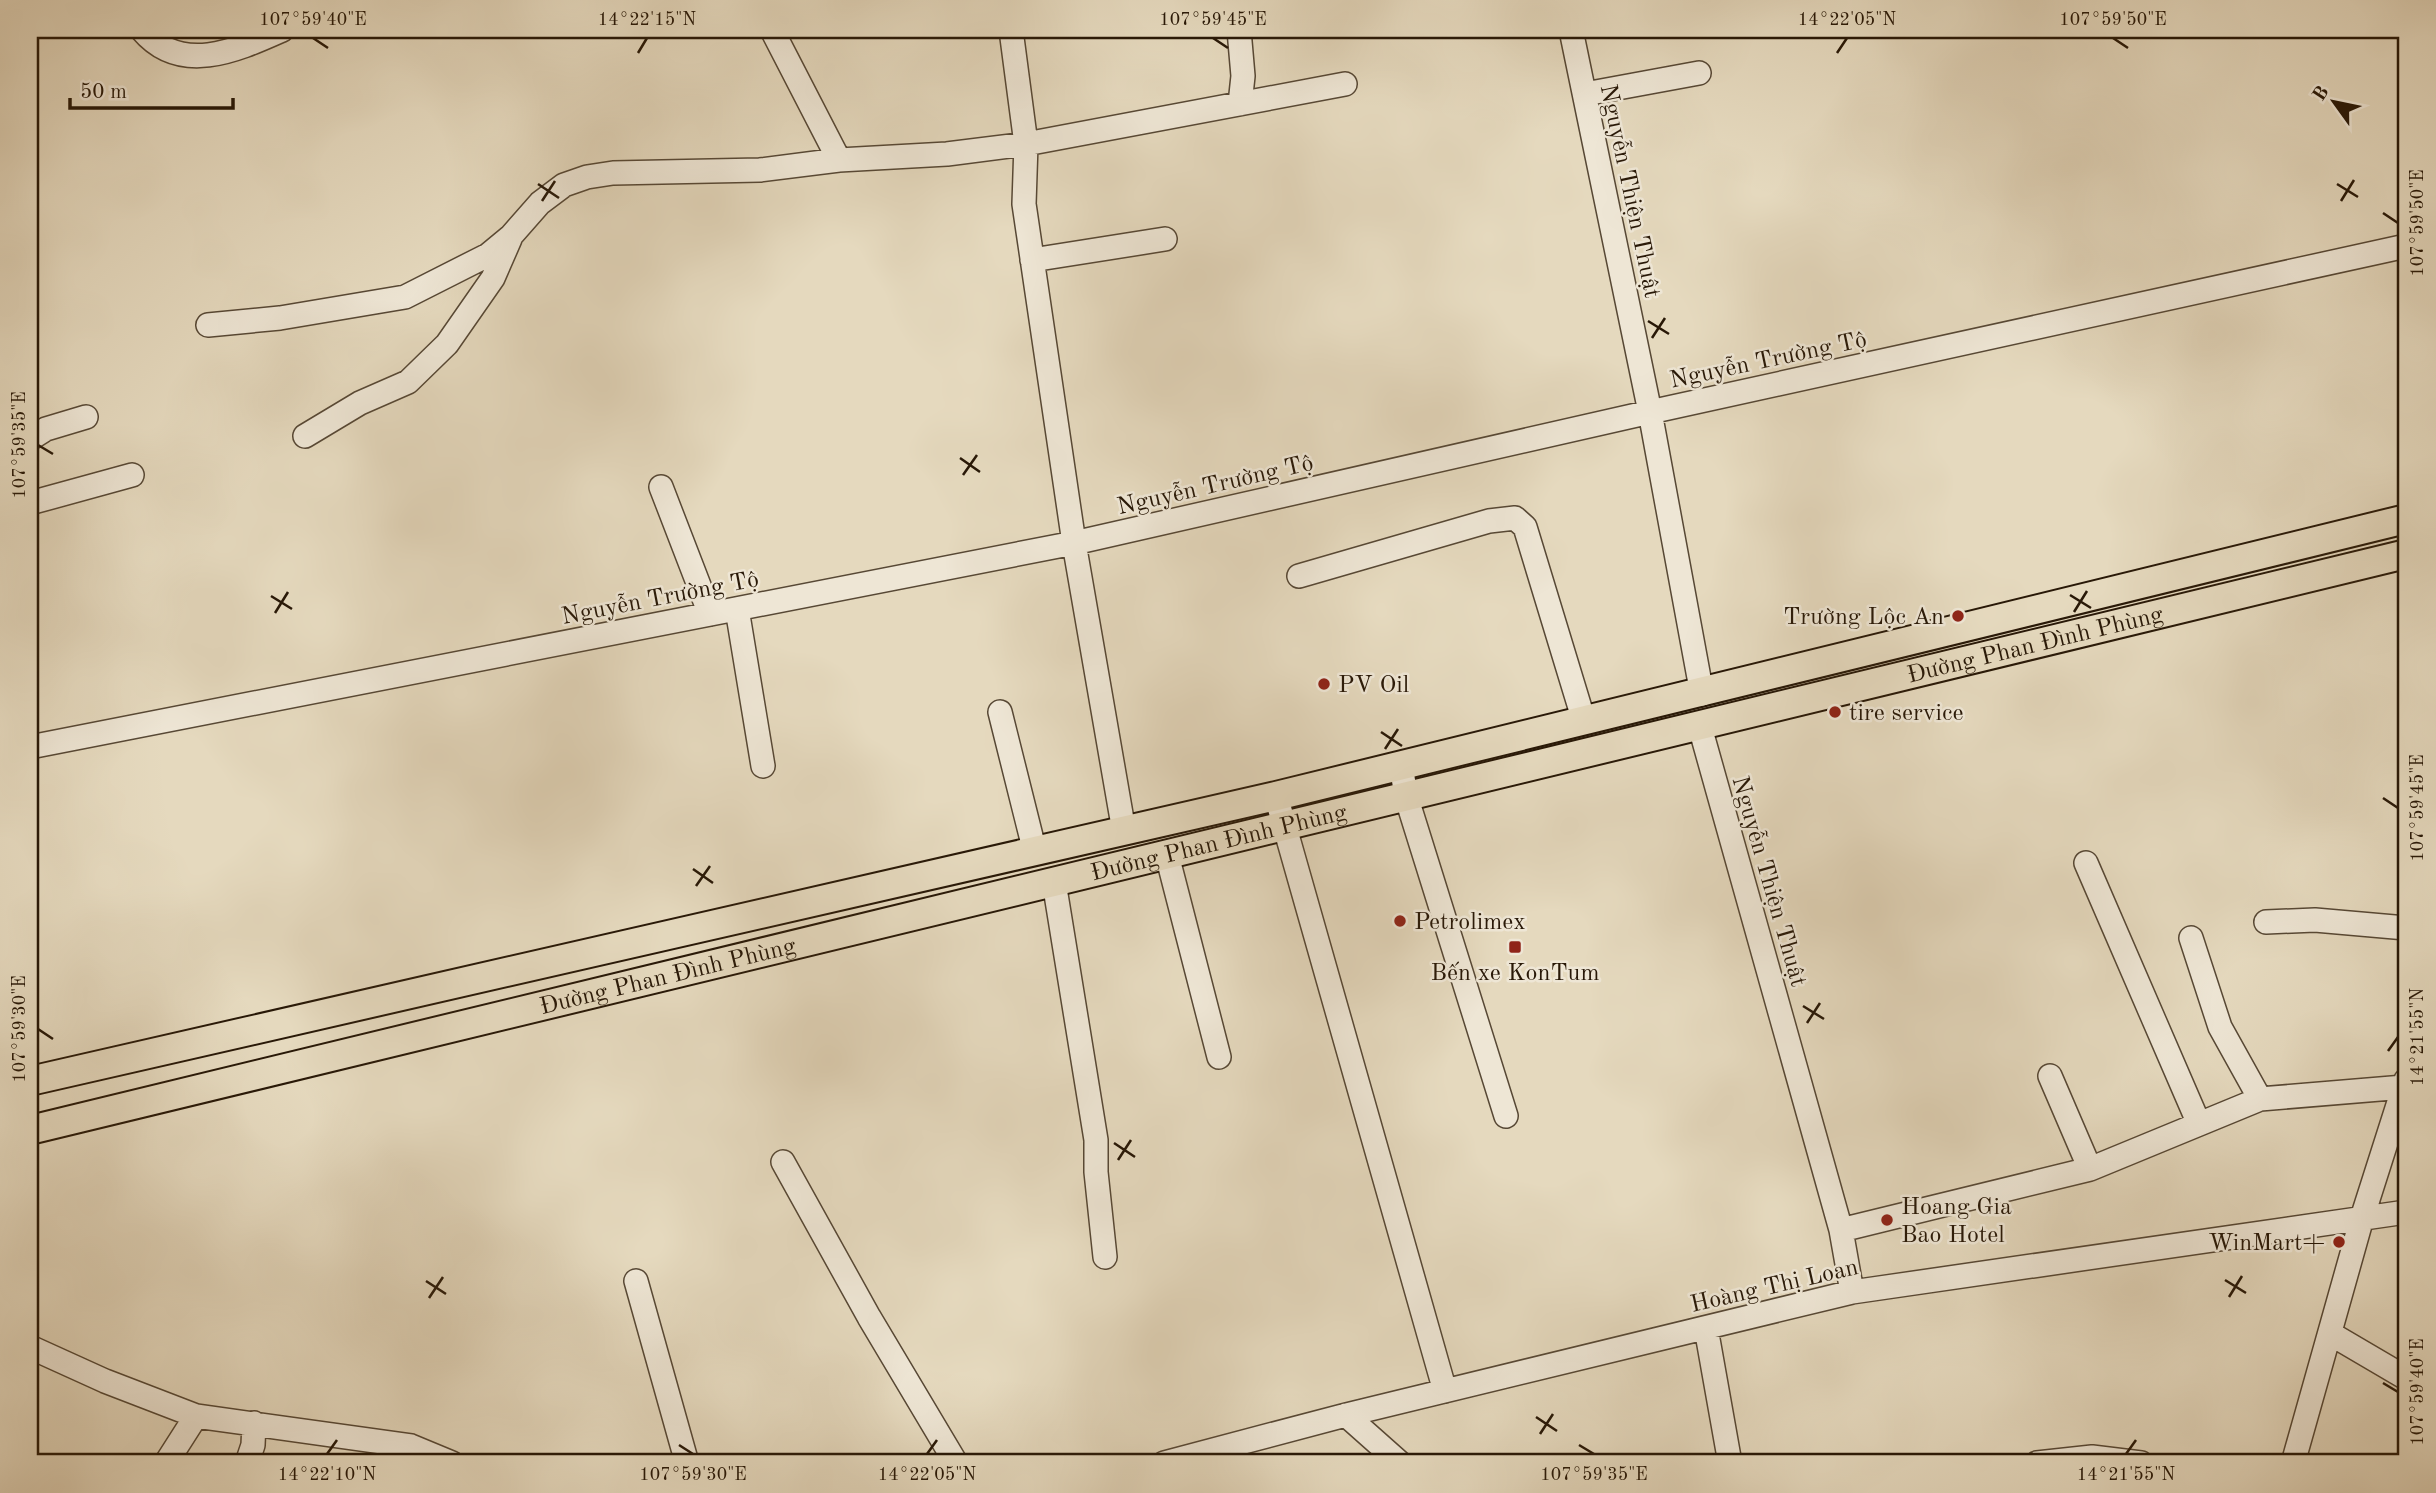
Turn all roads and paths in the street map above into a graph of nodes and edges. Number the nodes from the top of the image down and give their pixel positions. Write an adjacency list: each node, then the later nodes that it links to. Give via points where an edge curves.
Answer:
1 (142, 30): 2 (street, via 187,56 230,51)
2 (282, 30)
3 (772, 30): 12 (street)
4 (1011, 30): 11 (street)
5 (1239, 30): 10 (street)
6 (1571, 30): 9 (street, Nguyễn Thiện Thuật)
7 (1699, 73): 9 (street)
8 (1345, 84): 10 (street)
9 (1584, 94): 18 (street, Nguyễn Thiện Thuật)
10 (1240, 104): 11 (street)
11 (1026, 144): 12 (street); 16 (street, via 1024,204)
12 (839, 160): 13 (street, via 760,170 587,177 565,185 540,203)
13 (511, 236): 17 (street, via 488,255 405,297); 20 (street, via 493,278 447,344 408,382 360,403)
14 (1165, 239): 16 (street)
15 (2406, 246): 18 (street, Nguyễn Trường Tộ)
16 (1032, 260): 26 (street)
17 (208, 325)
18 (1650, 412): 26 (street, Nguyễn Trường Tộ); 31 (street, Nguyễn Thiện Thuật)
19 (86, 417): 21 (street)
20 (305, 436)
21 (30, 439)
22 (132, 475): 24 (street)
23 (661, 487): 30 (street)
24 (30, 503)
25 (2406, 519): 31 (main road, Đường Phan Đình Phùng)
26 (1074, 543): 29 (street, Nguyễn Trường Tộ); 41 (street)
27 (2406, 554): 34 (main road, Đường Phan Đình Phùng)
28 (1298, 576): 33 (street, via 1489,521 1515,518 1525,527)
29 (737, 609): 30 (street, Nguyễn Trường Tộ); 37 (street)
30 (710, 614): 35 (street, Nguyễn Trường Tộ)
31 (1702, 694): 33 (main road, Đường Phan Đình Phùng)
32 (1000, 712): 42 (street)
33 (1584, 721): 36 (main road, Đường Phan Đình Phùng)
34 (1700, 727): 39 (main road, Đường Phan Đình Phùng); 61 (street, Nguyễn Thiện Thuật)
35 (30, 747)
36 (1401, 765): 38 (main road, Đường Phan Đình Phùng); 39 (street)
37 (763, 766)
38 (1276, 796): 40 (street); 41 (main road, Đường Phan Đình Phùng)
39 (1406, 796): 40 (main road, Đường Phan Đình Phùng); 54 (street)
40 (1283, 827): 43 (main road, Đường Phan Đình Phùng); 69 (street)
41 (1124, 831): 42 (main road, Đường Phan Đình Phùng)
42 (1035, 852): 51 (main road, Đường Phan Đình Phùng)
43 (1167, 855): 45 (main road, Đường Phan Đình Phùng); 49 (street)
44 (2086, 863): 55 (street)
45 (1054, 882): 56 (main road, Đường Phan Đình Phùng); 62 (street, via 1096,1140)
46 (2266, 922): 47 (street, via 2315,920)
47 (2406, 928)
48 (2191, 938): 53 (street, via 2220,1027)
49 (1219, 1057)
50 (2050, 1076): 58 (street)
51 (30, 1080)
52 (2405, 1083): 53 (street); 60 (street)
53 (2260, 1099): 55 (street)
54 (1506, 1116)
55 (2199, 1124): 58 (street)
56 (30, 1130)
57 (783, 1162): 77 (street)
58 (2090, 1169): 61 (street)
59 (2406, 1212): 60 (street, Hoàng Thị Loan)
60 (2362, 1218): 64 (street, Hoàng Thị Loan); 66 (street)
61 (1841, 1230): 64 (street, Nguyễn Thiện Thuật)
62 (1105, 1256)
63 (636, 1282): 76 (street)
64 (1852, 1292): 65 (street, Hoàng Thị Loan)
65 (1706, 1328): 69 (street, Hoàng Thị Loan); 80 (street)
66 (2331, 1334): 68 (street); 83 (street)
67 (31, 1349): 71 (street)
68 (2406, 1378)
69 (1445, 1391): 70 (street, Hoàng Thị Loan)
70 (1346, 1415): 78 (street, Hoàng Thị Loan); 79 (street)
71 (196, 1416): 72 (street); 73 (street)
72 (254, 1423): 74 (street); 75 (street, via 411,1446)
73 (166, 1463)
74 (247, 1463)
75 (452, 1463)
76 (687, 1463)
77 (956, 1463)
78 (1164, 1463)
79 (1400, 1463)
80 (1730, 1463)
81 (2037, 1463): 82 (street, via 2092,1457)
82 (2141, 1463)
83 (2293, 1463)

